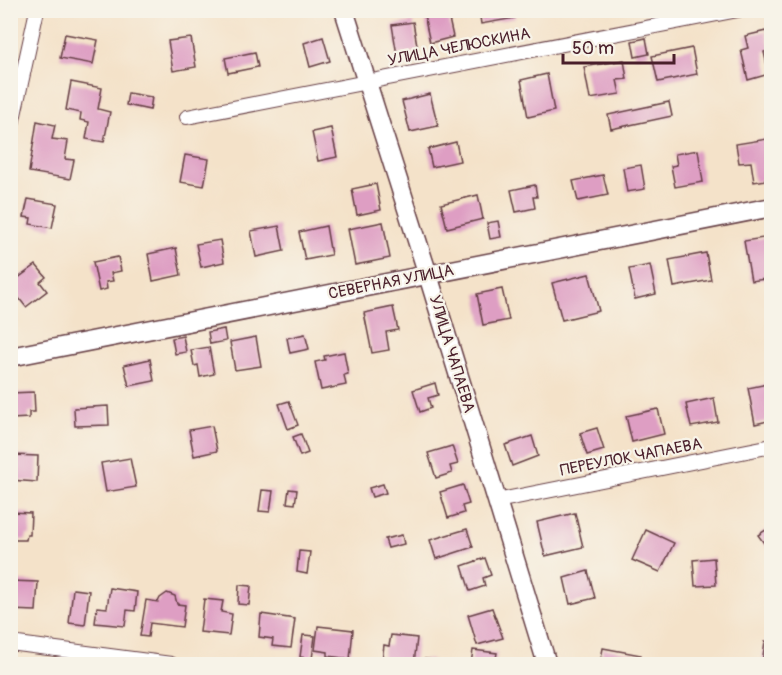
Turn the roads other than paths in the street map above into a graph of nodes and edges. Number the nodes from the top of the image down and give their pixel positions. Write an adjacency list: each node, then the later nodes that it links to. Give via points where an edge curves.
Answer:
1 (37, 10): 6 (street)
2 (344, 10): 4 (street, УЛИЦА ЧАПАЕВА)
3 (738, 10): 4 (street, УЛИЦА ЧЕЛЮСКИНА)
4 (366, 82): 5 (street, УЛИЦА ЧЕЛЮСКИНА); 8 (street, УЛИЦА ЧАПАЕВА)
5 (187, 117)
6 (10, 133)
7 (771, 207): 8 (street, СЕВЕРНАЯ УЛИЦА)
8 (428, 275): 9 (street, СЕВЕРНАЯ УЛИЦА); 11 (street, УЛИЦА ЧАПАЕВА)
9 (10, 357)
10 (771, 446): 11 (street, ПЕРЕУЛОК ЧАПАЕВА)
11 (496, 501): 14 (street, УЛИЦА ЧАПАЕВА)
12 (10, 642): 13 (street)
13 (171, 664)
14 (547, 664)

